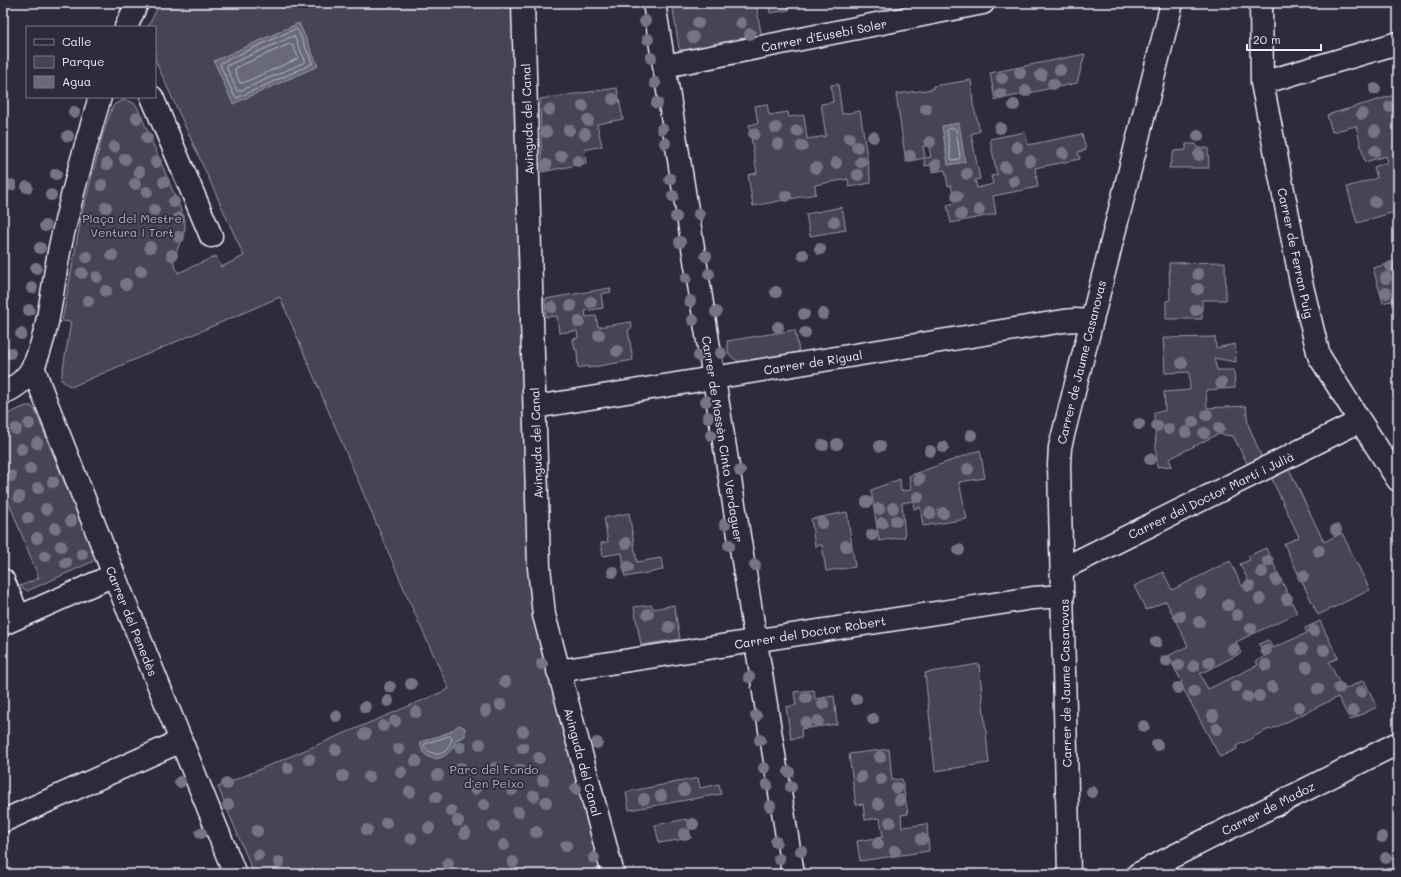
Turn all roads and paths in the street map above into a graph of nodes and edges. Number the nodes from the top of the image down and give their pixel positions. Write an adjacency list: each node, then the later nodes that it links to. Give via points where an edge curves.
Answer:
1 (137, 3): 7 (street)
2 (523, 3): 18 (street, Avinguda del Canal)
3 (654, 3): 9 (street, Carrer de Mossèn Cinto Verdaguer)
4 (983, 3): 9 (street, Carrer d'Eusebi Soler)
5 (1172, 3): 14 (street, Carrer de Jaume Casanovas)
6 (1261, 3): 10 (street, Carrer de Ferran Puig)
7 (126, 26)
8 (1398, 43): 10 (street)
9 (665, 66): 16 (street, Carrer de Mossèn Cinto Verdaguer)
10 (1262, 83): 19 (street, Carrer de Ferran Puig, via 1301,282 1319,356)
11 (100, 98): 15 (street, via 76,177 45,331)
12 (152, 98): 13 (street)
13 (211, 236)
14 (1091, 321): 16 (street, Carrer de Rigual, via 1064,321); 21 (street, Carrer de Jaume Casanovas, via 1060,447 1058,465)
15 (33, 366): 17 (street, via 25,380); 22 (street, Carrer del Penedès)
16 (713, 378): 18 (street, Carrer de Rigual); 26 (street, Carrer de Mossèn Cinto Verdaguer)
17 (3, 393)
18 (535, 407): 27 (street, Avinguda del Canal, via 539,567 544,615)
19 (1360, 422): 20 (street, Carrer de Ferran Puig); 21 (street, Carrer del Doctor Martí i Julià)
20 (1398, 480)
21 (1062, 569): 24 (street, Carrer de Jaume Casanovas)
22 (114, 575): 25 (street); 28 (street, Carrer del Penedès)
23 (3, 580): 25 (street)
24 (1063, 596): 26 (street, Carrer del Doctor Robert); 34 (street, Carrer de Jaume Casanovas)
25 (11, 621)
26 (756, 641): 27 (street, Carrer del Doctor Robert); 33 (street, Carrer de Mossèn Cinto Verdaguer)
27 (558, 672): 32 (street, Avinguda del Canal)
28 (181, 741): 30 (street); 31 (street, Carrer del Penedès)
29 (1398, 743): 35 (street, Carrer de Madoz)
30 (3, 821)
31 (235, 874)
32 (613, 874)
33 (793, 874)
34 (1069, 874)
35 (1138, 874)

